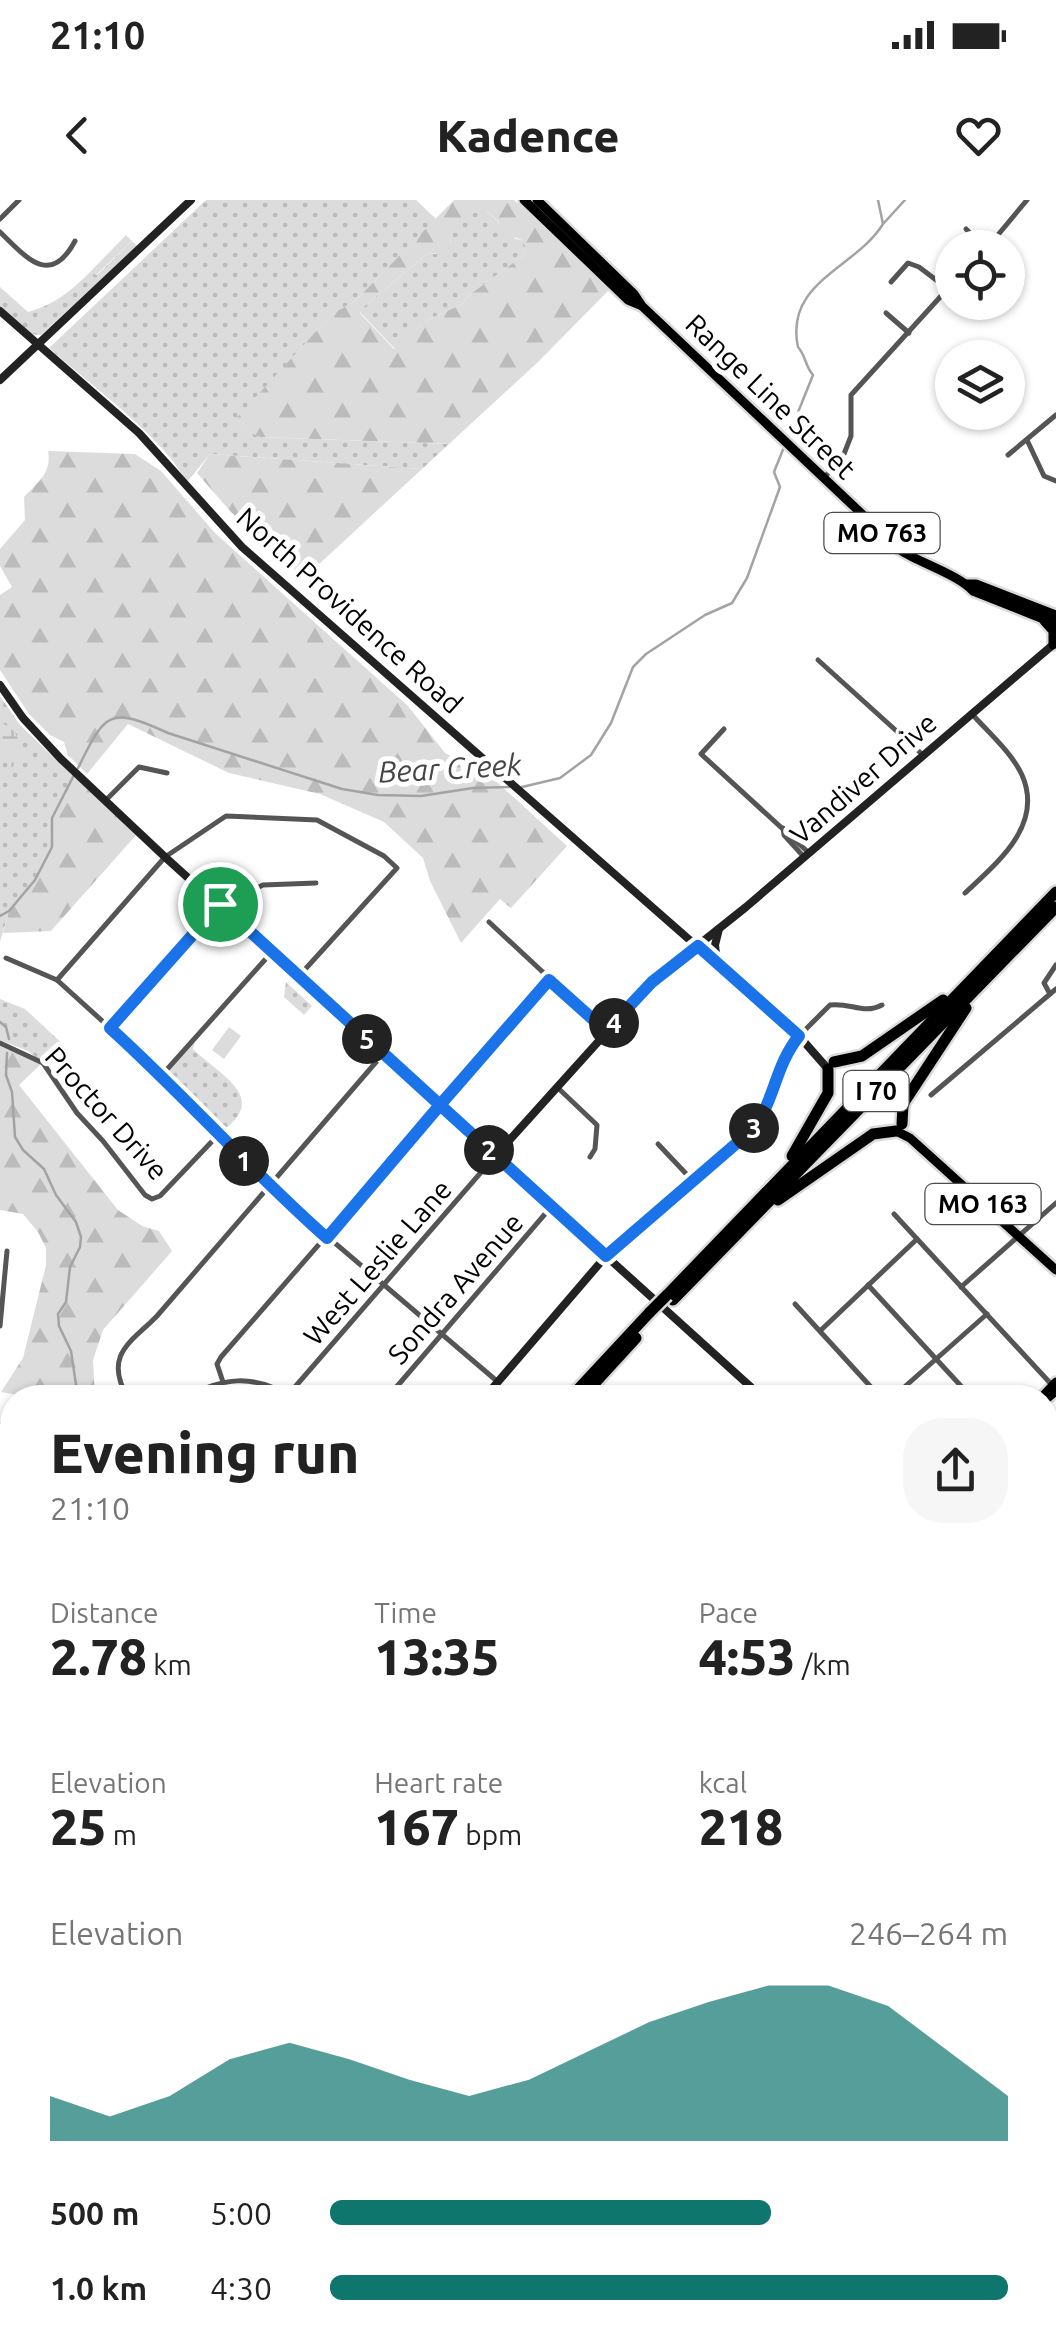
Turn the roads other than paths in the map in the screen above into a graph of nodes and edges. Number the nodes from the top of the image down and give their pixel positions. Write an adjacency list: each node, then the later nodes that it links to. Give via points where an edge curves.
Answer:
1 (19, 200): 6 (street)
2 (191, 200): 17 (street)
3 (524, 200): 13 (main road, Range Line Street / MO 763)
4 (1028, 200): 7 (street)
5 (536, 201): 13 (main road, Range Line Street / MO 763)
6 (0, 219)
7 (1002, 230)
8 (0, 232): 9 (street, via 47,267)
9 (75, 241)
10 (935, 277): 11 (street, via 908,264)
11 (891, 282)
12 (935, 303): 16 (street)
13 (642, 306): 22 (main road, Range Line Street / MO 763)
14 (0, 311): 17 (street, North Providence Road)
15 (886, 314): 16 (street)
16 (908, 333): 22 (street, via 852,395 851,436)
17 (38, 345): 18 (street); 45 (street, North Providence Road, via 139,433 242,546)
18 (0, 380)
19 (1056, 415): 20 (street)
20 (1027, 440): 21 (street); 23 (street, via 1044,476)
21 (1008, 455)
22 (824, 478): 24 (main road, Range Line Street / MO 763, via 900,550)
23 (1056, 481)
24 (967, 584): 25 (main road, Range Line Street / MO 763); 26 (main road, Range Line Street / MO 763)
25 (1056, 616)
26 (1042, 619): 27 (main road, Range Line Street / MO 763); 28 (main road)
27 (1056, 624)
28 (1054, 644): 31 (street, Vandiver Drive)
29 (818, 660): 33 (street)
30 (0, 685): 35 (street, via 22,718)
31 (972, 714): 33 (street, Vandiver Drive); 40 (street, via 1022,774 1028,806 1013,844)
32 (724, 729): 36 (street, via 701,754)
33 (924, 756): 36 (street, Vandiver Drive)
34 (167, 774): 35 (street, via 139,767)
35 (106, 800): 37 (street)
36 (807, 855): 44 (street, Vandiver Drive)
37 (166, 856): 41 (street); 51 (street, via 226,816 317,820 398,868); 53 (street)
38 (316, 883): 41 (street, via 262,885)
39 (1056, 892): 52 (highway, I 70)
40 (966, 893)
41 (220, 904): 46 (street); 57 (street)
42 (1056, 906): 49 (highway, I 70)
43 (488, 922): 54 (street)
44 (719, 929): 45 (street, Vandiver Drive); 48 (street)
45 (698, 946): 48 (street, North Providence Road); 58 (street, Vandiver Drive)
46 (272, 950): 51 (street); 63 (street)
47 (6, 958): 53 (street)
48 (717, 963): 59 (street, North Providence Road)
49 (999, 965): 67 (highway, via 903,1104); 78 (highway, I 70)
50 (1056, 965): 55 (street, via 1044,983)
51 (300, 976): 61 (street)
52 (974, 976): 62 (highway, via 862,1056); 74 (highway, I 70)
53 (56, 980): 57 (street)
54 (549, 980): 58 (street); 66 (street)
55 (1053, 992): 65 (street)
56 (882, 1005): 59 (street, via 830,1005)
57 (110, 1028): 63 (street)
58 (606, 1031): 64 (street, Vandiver Drive)
59 (799, 1036): 62 (street, North Providence Road); 72 (street, via 779,1066 757,1124)
60 (0, 1043): 68 (street, Proctor Drive, via 43,1063 152,1199)
61 (384, 1054): 66 (street); 73 (street)
62 (831, 1065): 74 (highway, via 828,1093 812,1126)
63 (162, 1075): 68 (street)
64 (558, 1088): 70 (street, Vandiver Drive); 71 (street, via 596,1126)
65 (931, 1095)
66 (440, 1105): 70 (street); 80 (street)
67 (899, 1128): 78 (highway, via 873,1134); 79 (main road, MO 163)
68 (219, 1134): 73 (street)
69 (658, 1144): 72 (street)
70 (496, 1155): 76 (street); 85 (street, West Leslie Lane)
71 (590, 1157)
72 (692, 1180): 83 (street)
73 (268, 1186): 80 (street); 99 (street, via 158,1316 124,1346)
74 (759, 1198): 88 (highway, I 70)
75 (1056, 1203): 79 (street)
76 (553, 1205): 83 (street); 95 (street, Sondra Avenue)
77 (894, 1214): 81 (street)
78 (754, 1217): 88 (highway, I 70)
79 (1018, 1235): 84 (main road, MO 163); 87 (street)
80 (327, 1238): 85 (street); 97 (street, via 220,1357)
81 (917, 1239): 86 (street); 87 (street)
82 (7, 1251): 90 (street)
83 (606, 1256): 98 (street); 107 (street)
84 (1056, 1270)
85 (382, 1285): 95 (street); 102 (street, West Leslie Lane)
86 (868, 1286): 94 (street); 96 (street)
87 (961, 1286): 92 (street)
88 (670, 1298): 91 (highway, I 70, bridge)
89 (795, 1304): 94 (street)
90 (2, 1313): 93 (street)
91 (653, 1314): 105 (highway, I 70); 106 (highway, I 70)
92 (987, 1314): 96 (street); 111 (street)
93 (0, 1326)
94 (820, 1331): 108 (street)
95 (441, 1334): 98 (street); 103 (street, Sondra Avenue)
96 (936, 1359): 109 (street); 110 (street)
97 (223, 1382): 100 (street); 101 (street)
98 (498, 1382): 104 (street)
99 (122, 1385)
100 (216, 1385)
101 (267, 1385)
102 (299, 1385)
103 (398, 1385)
104 (495, 1385)
105 (583, 1385)
106 (592, 1385)
107 (749, 1385)
108 (869, 1385)
109 (907, 1385)
110 (960, 1385)
111 (1054, 1385)

